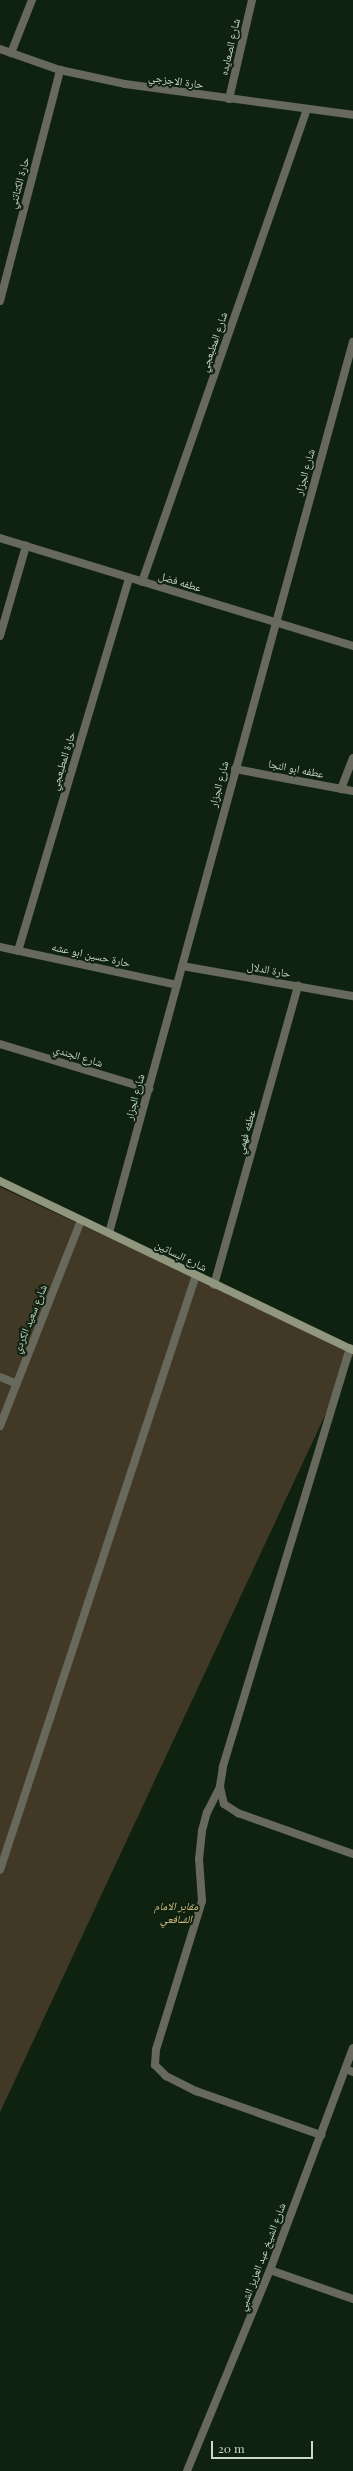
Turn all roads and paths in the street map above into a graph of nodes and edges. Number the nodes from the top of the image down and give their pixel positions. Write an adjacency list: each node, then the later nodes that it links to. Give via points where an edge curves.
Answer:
1 (32, 0): 4 (street)
2 (252, 0): 6 (street, شارع الصعايده)
3 (0, 49): 4 (street, حارة الاجزجي)
4 (11, 53): 5 (street, حارة الاجزجي)
5 (60, 70): 6 (street, حارة الاجزجي, via 126,84); 9 (street, حارة الكتاتني)
6 (229, 99): 7 (street, حارة الاجزجي)
7 (307, 109): 8 (street, حارة الاجزجي); 14 (street, شارع المطبعجي)
8 (353, 115)
9 (0, 301)
10 (353, 342): 15 (street, شارع الجزار)
11 (0, 538): 12 (street, عطفه فضل)
12 (26, 546): 13 (street, عطفه فضل); 16 (street)
13 (129, 578): 14 (street, عطفه فضل); 23 (street, حارة المطبعجي)
14 (142, 582): 15 (street, عطفه فضل)
15 (275, 623): 17 (street, عطفه فضل); 19 (street, شارع الجزار)
16 (0, 636)
17 (353, 646)
18 (353, 758): 20 (street)
19 (235, 769): 20 (street, عطفه ابو النجا); 24 (street, شارع الجزار)
20 (341, 789): 21 (street, عطفه ابو النجا)
21 (353, 791)
22 (0, 947): 23 (street, حارة حسين ابو عشه)
23 (18, 951): 25 (street, حارة حسين ابو عشه)
24 (182, 966): 25 (street, شارع الجزار); 26 (street, حارة الدلال)
25 (176, 985): 29 (street, شارع الجزار)
26 (298, 986): 27 (street, حارة الدلال); 34 (street, عطفه فهمي)
27 (353, 996)
28 (0, 1044): 29 (street, شارع الجندي)
29 (149, 1089): 32 (street, شارع الجزار)
30 (0, 1181): 31 (street, شارع البساتين)
31 (81, 1220): 32 (street, شارع البساتين); 37 (street, شارع سعيد الكردي)
32 (109, 1233): 33 (street, شارع البساتين)
33 (196, 1275): 34 (street, شارع البساتين); 41 (street)
34 (214, 1285): 35 (street, شارع البساتين)
35 (351, 1349): 39 (street, via 223,1767)
36 (0, 1377): 37 (street)
37 (16, 1384): 38 (street, شارع سعيد الكردي)
38 (0, 1426)
39 (220, 1787): 40 (street, via 224,1804 238,1813); 44 (street, via 207,1812 202,1831 199,1859 202,1901 156,2050 155,2065 166,2076 196,2091)
40 (353, 1854)
41 (0, 1870)
42 (353, 2048): 43 (street, شارع الشيخ عبد العزيز الشبي)
43 (349, 2070): 44 (street, شارع الشيخ عبد العزيز الشبي)
44 (321, 2135): 45 (street, شارع الشيخ عبد العزيز الشبي)
45 (270, 2270): 46 (street); 47 (street, شارع الشيخ عبد العزيز الشبي)
46 (353, 2299)
47 (187, 2471)

